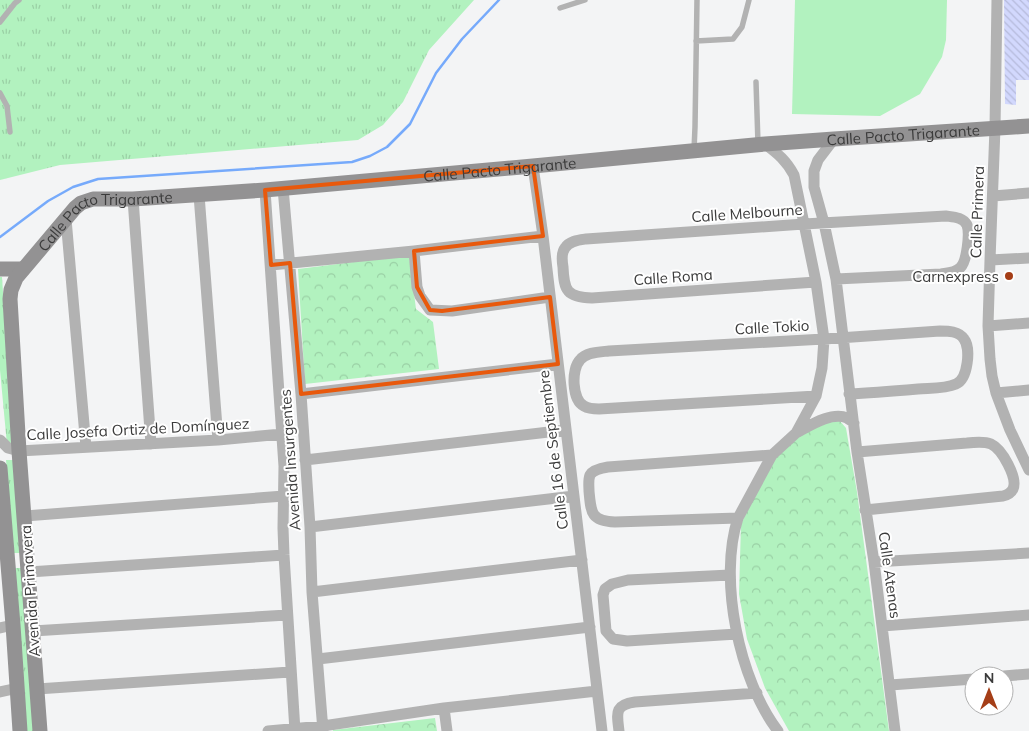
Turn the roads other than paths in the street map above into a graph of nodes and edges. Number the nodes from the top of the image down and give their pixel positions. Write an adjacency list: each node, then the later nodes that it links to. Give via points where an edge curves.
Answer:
1 (19, 0): 7 (lane)
2 (585, 0): 6 (lane)
3 (697, 0): 8 (lane)
4 (749, 0): 8 (lane, via 742,27 733,39)
5 (997, 0): 12 (street, Calle Primera)
6 (560, 8)
7 (0, 22)
8 (696, 41): 16 (lane)
9 (756, 82): 15 (lane)
10 (0, 93): 13 (lane, via 7,106)
11 (1029, 126): 12 (street, Calle Pacto Trigarante)
12 (995, 128): 14 (street, Calle Pacto Trigarante); 22 (street, Calle Primera)
13 (10, 132)
14 (834, 139): 15 (street, Calle Pacto Trigarante); 25 (street, Calle Atenas, via 814,171 814,187)
15 (761, 145): 16 (street, Calle Pacto Trigarante); 26 (street, via 779,154 794,175)
16 (694, 151): 17 (street, Calle Pacto Trigarante)
17 (533, 166): 18 (street, Calle Pacto Trigarante); 27 (street, Calle 16 de Septiembre)
18 (283, 188): 19 (street, Calle Pacto Trigarante); 32 (street, Avenida Insurgentes)
19 (265, 190): 21 (street, Calle Pacto Trigarante); 33 (street, Avenida Insurgentes)
20 (1029, 193): 22 (street)
21 (199, 194): 23 (street, Calle Pacto Trigarante); 54 (street)
22 (993, 196): 31 (street, Calle Primera)
23 (133, 198): 24 (street, Calle Pacto Trigarante, via 87,200); 55 (street)
24 (66, 219): 35 (street, Calle Pacto Trigarante); 56 (street)
25 (824, 223): 26 (street, Calle Melbourne); 36 (street, Calle Atenas); 36 (street, Calle Melbourne, via 946,216 956,217 967,225 966,260 954,272)
26 (804, 224): 29 (street, Calle Melbourne, via 577,240 564,248); 37 (street)
27 (543, 236): 28 (street); 38 (street, Calle 16 de Septiembre)
28 (414, 251): 32 (street); 38 (street, via 420,296 430,310 452,311)
29 (562, 258): 37 (street, Calle Roma, via 565,288 582,298)
30 (1029, 258): 31 (street)
31 (990, 260): 40 (street, Calle Primera)
32 (290, 263): 33 (street); 46 (street, Avenida Insurgentes)
33 (271, 265): 52 (street, Avenida Insurgentes)
34 (0, 269): 35 (street, Calle Pacto Trigarante)
35 (23, 269): 57 (street, Avenida Primavera, via 13,283 10,299)
36 (836, 279): 41 (street, Calle Atenas)
37 (816, 282): 42 (street)
38 (550, 297): 43 (street, Calle 16 de Septiembre)
39 (1029, 323): 40 (street)
40 (988, 326): 45 (street, Calle Primera)
41 (842, 337): 42 (street, Calle Tokio); 47 (street, Calle Atenas); 47 (street, Calle Tokio, via 940,331 958,333 968,348 964,376 955,385)
42 (824, 339): 48 (street); 48 (street, Calle Tokio, via 594,353 580,359 574,375 578,400 590,408)
43 (558, 364): 46 (street); 50 (street, Calle 16 de Septiembre)
44 (1029, 390): 45 (street)
45 (996, 393): 60 (street, Calle Primera, via 1010,430)
46 (301, 394): 61 (street, Avenida Insurgentes)
47 (850, 394): 49 (street, Calle Atenas)
48 (816, 396): 51 (street)
49 (854, 423): 51 (street, via 838,416); 58 (street, Calle Atenas)
50 (566, 430): 61 (street); 65 (street, Calle 16 de Septiembre)
51 (796, 433): 59 (street)
52 (282, 434): 54 (street, Calle Josefa Ortiz de Domínguez); 64 (street, Avenida Insurgentes)
53 (0, 440): 57 (street, Calle Josefa Ortiz de Domínguez, via 8,448)
54 (218, 440): 55 (street, Calle Josefa Ortiz de Domínguez)
55 (151, 444): 56 (street, Calle Josefa Ortiz de Domínguez)
56 (86, 447): 57 (street, Calle Josefa Ortiz de Domínguez)
57 (19, 451): 68 (street, Avenida Primavera)
58 (857, 452): 67 (street, Calle Atenas); 67 (street, via 989,443 1001,453 1014,482 1013,489 1003,496)
59 (772, 455): 69 (street); 69 (street, via 601,469 590,475 588,481 592,511 601,521)
60 (1026, 457): 63 (street, Calle Primera)
61 (305, 460): 70 (street, Avenida Insurgentes)
62 (0, 468): 66 (street, Avenida Primavera)
63 (1029, 470)
64 (284, 496): 68 (street); 72 (street, Avenida Insurgentes)
65 (574, 496): 70 (street); 73 (street, Calle 16 de Septiembre)
66 (1, 501): 74 (street, Avenida Primavera)
67 (865, 510): 75 (street, Calle Atenas)
68 (25, 516): 76 (street, Avenida Primavera)
69 (738, 518): 77 (street, via 734,528)
70 (310, 527): 78 (street, Avenida Insurgentes)
71 (1029, 553): 75 (street)
72 (284, 556): 76 (street); 79 (street, Avenida Insurgentes)
73 (582, 560): 78 (street); 83 (street, Calle 16 de Septiembre)
74 (4, 562): 76 (street); 81 (street, Avenida Primavera)
75 (874, 562): 82 (street, Calle Atenas)
76 (28, 566): 84 (street, Avenida Primavera)
77 (730, 575): 85 (street); 85 (street, via 628,580 612,584 603,595 606,631 613,639 627,641)
78 (312, 592): 86 (street, Avenida Insurgentes)
79 (287, 615): 84 (street); 87 (street, Avenida Insurgentes)
80 (1029, 615): 82 (street)
81 (7, 626): 92 (street, Avenida Primavera)
82 (882, 626): 91 (street, Calle Atenas)
83 (590, 627): 86 (street); 94 (street, Calle 16 de Septiembre)
84 (33, 631): 93 (street, Avenida Primavera)
85 (737, 634): 96 (street)
86 (318, 659): 98 (street, Avenida Insurgentes)
87 (290, 672): 93 (street); 99 (street, Avenida Insurgentes)
88 (1029, 674): 89 (street)
89 (1014, 675)
90 (964, 680): 91 (street)
91 (890, 685): 107 (street, Calle Atenas)
92 (18, 688): 95 (street); 100 (street, Avenida Primavera)
93 (37, 689): 101 (street, Avenida Primavera)
94 (597, 691): 97 (street); 104 (street, Calle 16 de Septiembre)
95 (0, 692)
96 (757, 692): 105 (street, via 626,703 617,712); 106 (street)
97 (444, 708): 98 (street); 103 (street)
98 (323, 729): 99 (street)
99 (294, 730): 102 (street)
100 (20, 731)
101 (40, 731)
102 (268, 731)
103 (447, 731)
104 (602, 731)
105 (619, 731)
106 (778, 731)
107 (895, 731)

